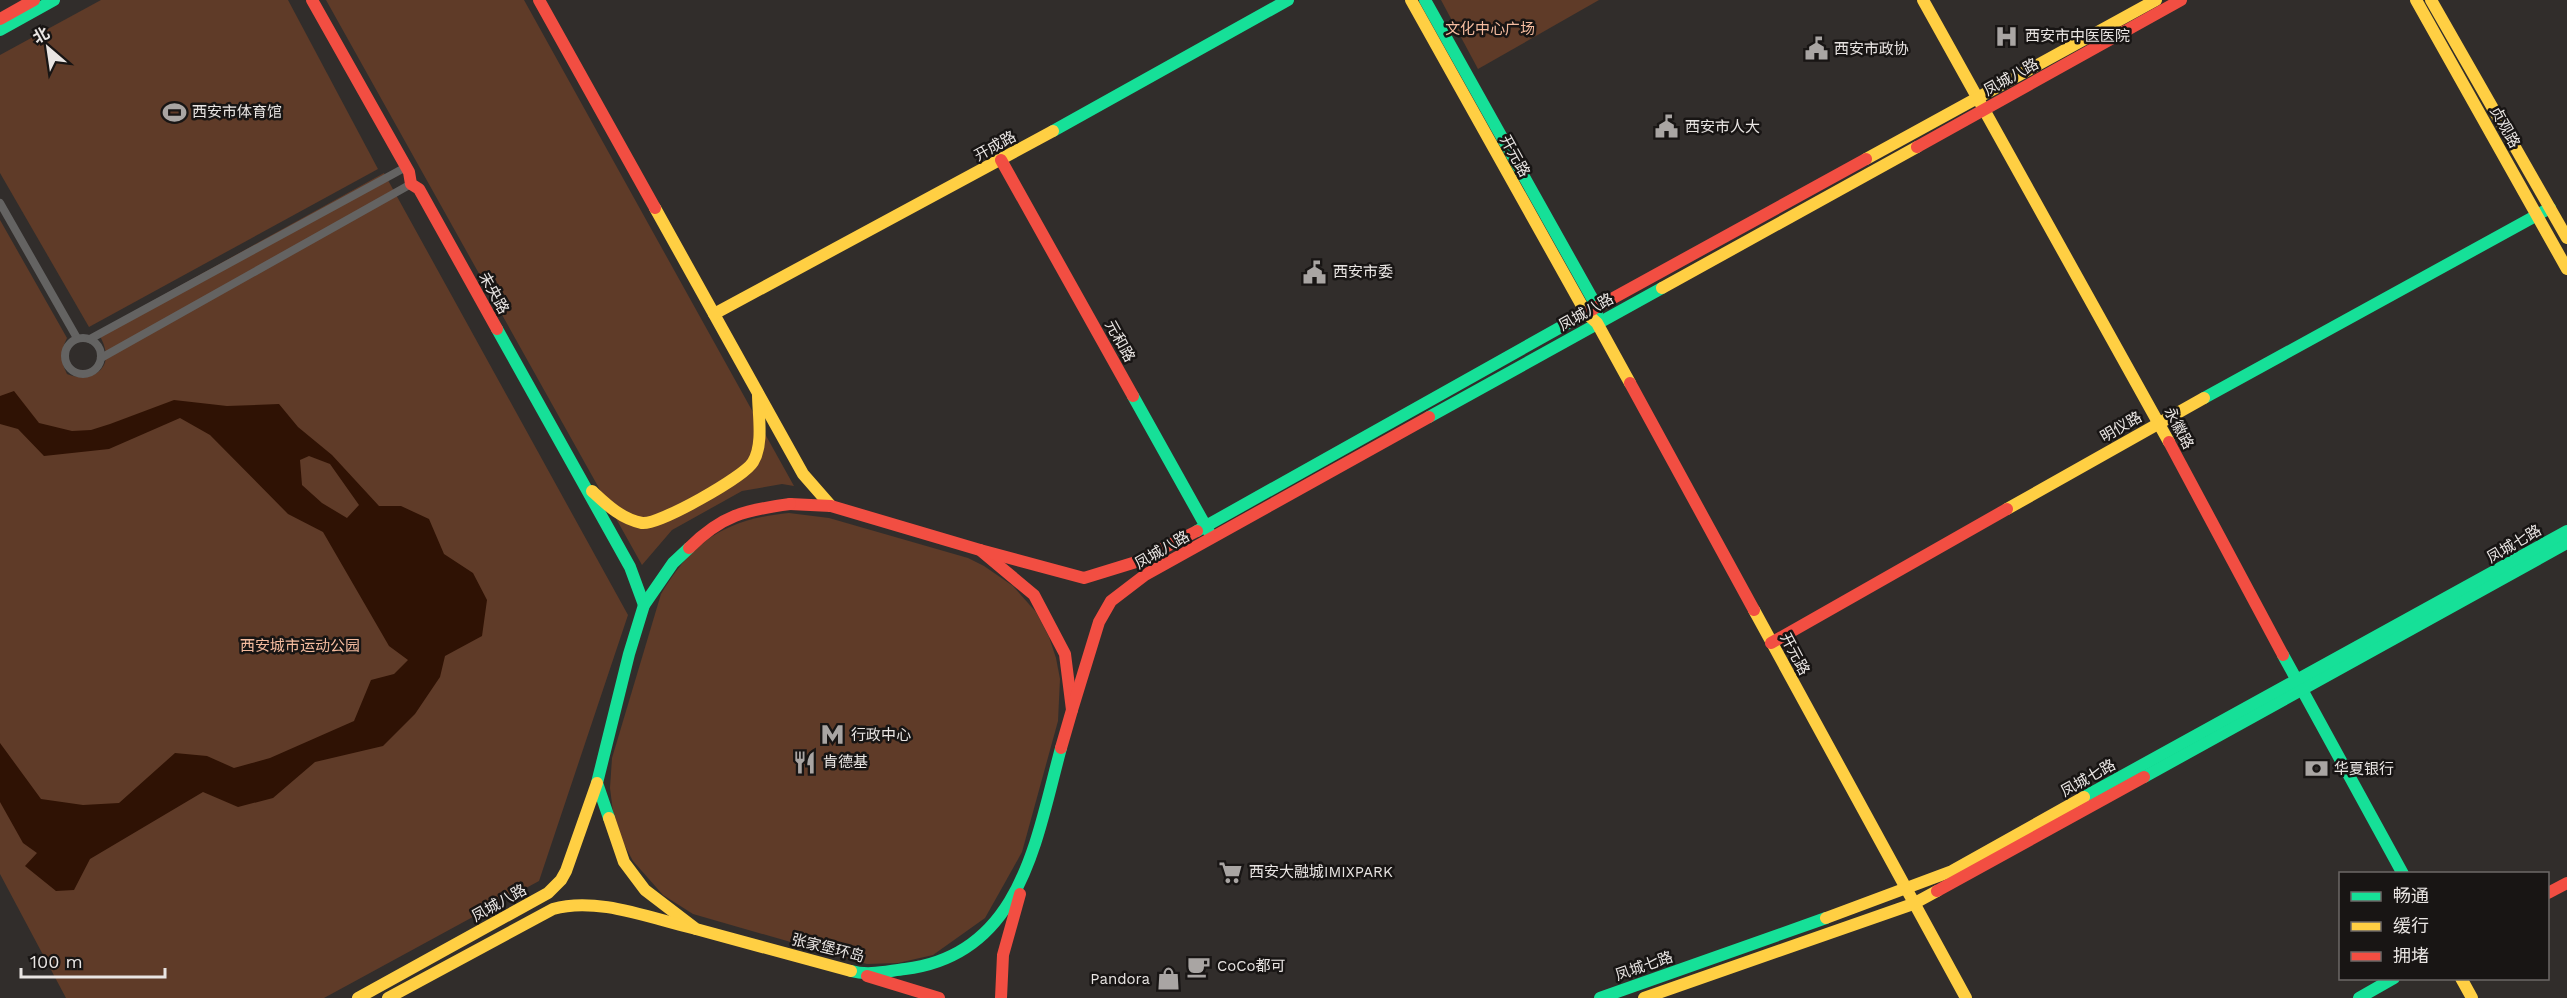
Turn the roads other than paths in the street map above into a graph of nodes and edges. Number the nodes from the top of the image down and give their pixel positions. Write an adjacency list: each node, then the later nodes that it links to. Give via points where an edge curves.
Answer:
1 (34, 0): 13 (main road)
2 (54, 0): 14 (main road)
3 (312, 0): 17 (main road, 未央路)
4 (539, 0): 25 (main road)
5 (1288, 0): 16 (main road, 开成路)
6 (1411, 0): 24 (main road, 开元路)
7 (1425, 0): 24 (main road, 开元路)
8 (1923, 0): 15 (main road, 永徽路)
9 (2156, 0): 15 (main road, 凤城八路)
10 (2181, 0): 15 (main road, 凤城八路)
11 (2416, 0): 21 (main road, 贞观路)
12 (2431, 0): 20 (main road, 贞观路)
13 (0, 19)
14 (0, 30)
15 (1981, 104): 24 (main road, 凤城八路); 26 (main road, 凤城八路); 31 (main road, 永徽路)
16 (1001, 160): 25 (main road, 开成路); 34 (main road, 元和路)
17 (406, 167): 18 (main road, 未央路); 28 (street)
18 (411, 184): 29 (street); 32 (main road, 未央路, via 419,189)
19 (0, 203): 27 (street)
20 (2550, 208): 21 (main road, 明仪路); 22 (main road, 贞观路)
21 (2537, 214): 23 (main road, 贞观路); 31 (main road, 明仪路)
22 (2567, 238)
23 (2567, 269)
24 (1591, 310): 26 (main road, 开元路); 34 (main road, 凤城八路)
25 (714, 314): 30 (main road)
26 (1597, 324): 36 (main road, 凤城八路); 40 (main road, 开元路)
27 (77, 338): 28 (street); 29 (street, via 65,352 69,369 91,373)
28 (90, 339): 29 (street, via 99,347)
29 (101, 358)
30 (758, 391): 32 (main road, via 759,442 754,461 742,476 664,518 643,523 615,512); 33 (main road, via 803,474)
31 (2159, 423): 40 (main road, 明仪路); 41 (main road, 永徽路)
32 (582, 482): 39 (main road, 未央路, via 630,567)
33 (831, 506): 38 (main road, 张家堡环岛); 39 (main road, 张家堡环岛, via 790,504 748,510 708,530 673,563)
34 (1206, 526): 36 (main road, 元和路); 38 (main road, 凤城八路, via 1136,562 1084,578)
35 (2567, 531): 41 (main road, 凤城七路)
36 (1212, 538): 42 (main road, 凤城八路, via 1145,575 1111,601 1099,622)
37 (2567, 543): 41 (main road, 凤城七路)
38 (980, 550): 42 (main road, 张家堡环岛, via 1034,595 1065,654)
39 (644, 605): 43 (main road, 张家堡环岛)
40 (1772, 643): 47 (main road, 开元路)
41 (2299, 684): 45 (main road, 永徽路); 47 (main road, 凤城七路, via 1952,871); 49 (main road, 凤城七路)
42 (1072, 710): 44 (main road, 张家堡环岛)
43 (597, 783): 50 (main road, 张家堡环岛, via 624,862 645,890); 54 (main road, 凤城八路, via 566,871 548,893)
44 (1028, 867): 51 (main road, 张家堡环岛, via 1004,913 977,939 949,957 920,967); 57 (main road, via 1003,955)
45 (2402, 872)
46 (2567, 883): 48 (main road)
47 (1906, 890): 49 (main road, 开元路); 58 (main road, 凤城七路)
48 (2549, 892)
49 (1913, 904): 59 (main road, 凤城七路); 60 (main road, 开元路)
50 (696, 929): 51 (main road, 张家堡环岛); 55 (main road, 凤城八路, via 591,904 570,903)
51 (863, 974): 56 (main road)
52 (2390, 980): 61 (main road)
53 (2462, 980): 62 (main road)
54 (358, 998)
55 (388, 998)
56 (939, 998)
57 (1001, 998)
58 (1600, 998)
59 (1644, 998)
60 (1966, 998)
61 (2359, 998)
62 (2472, 998)

